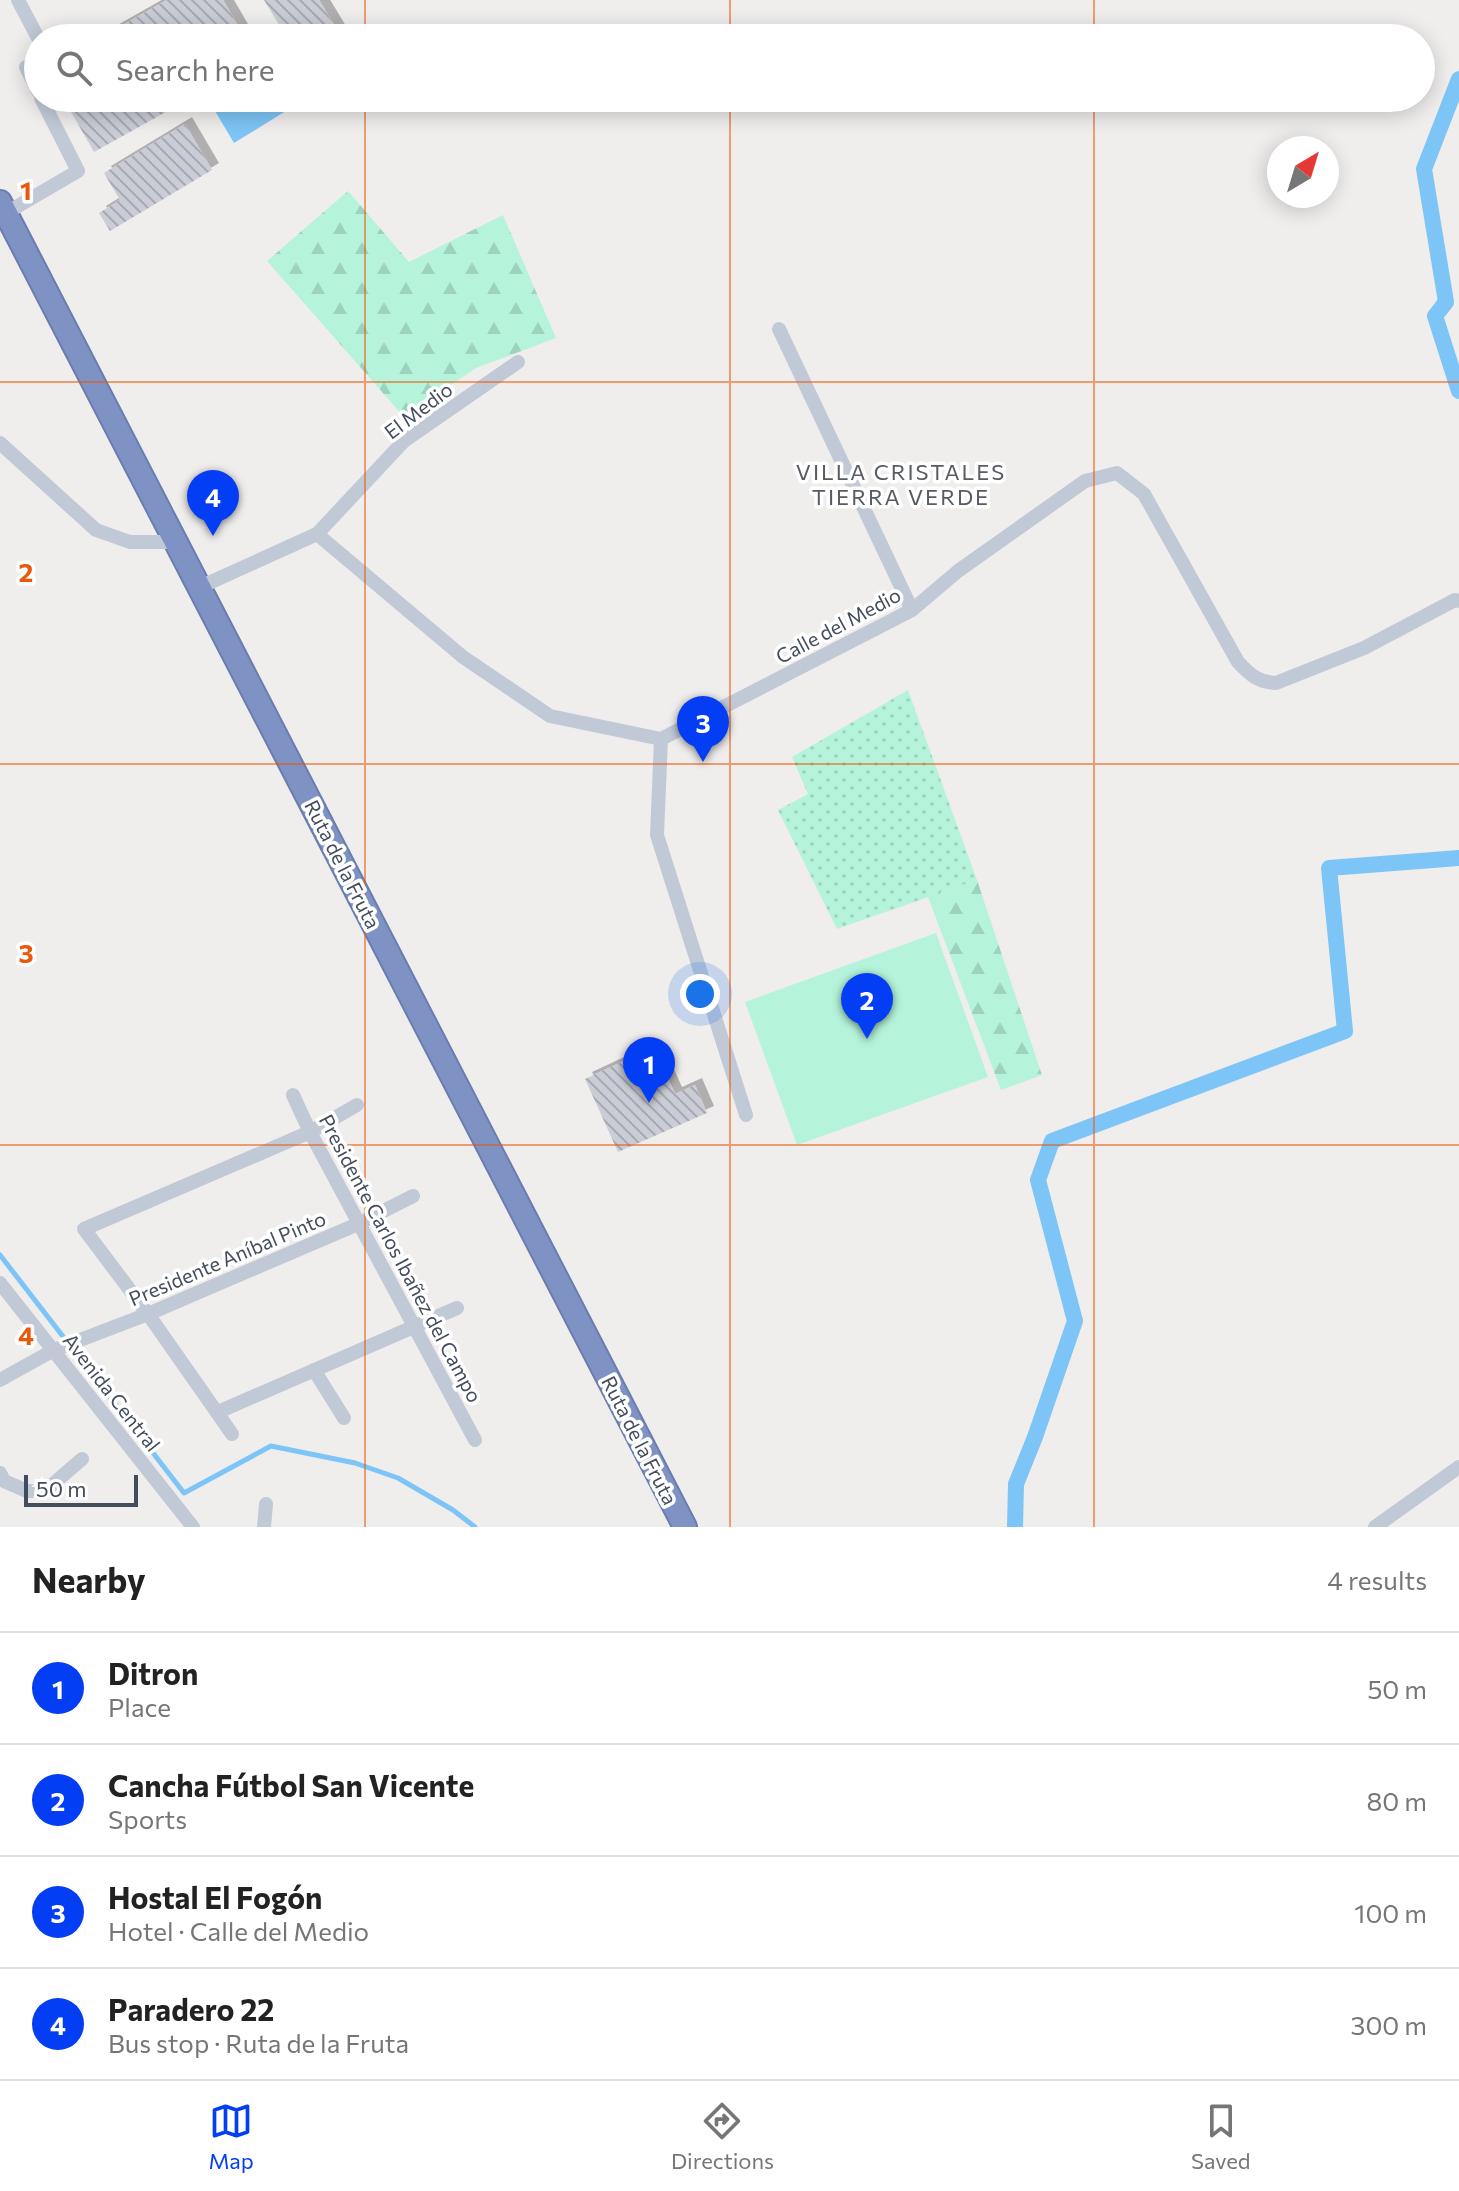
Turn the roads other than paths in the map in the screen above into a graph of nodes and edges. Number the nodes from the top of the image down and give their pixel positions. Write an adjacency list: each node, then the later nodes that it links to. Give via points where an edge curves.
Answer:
1 (18, 0): 2 (street)
2 (31, 24)
3 (48, 112): 4 (street, via 78,171)
4 (3, 207): 9 (highway, Ruta de la Fruta)
5 (779, 329): 12 (street)
6 (518, 362): 8 (street, El Medio, via 404,441)
7 (0, 443): 9 (street, via 96,530 130,542)
8 (317, 534): 10 (street); 13 (street, via 463,657 550,716)
9 (176, 542): 10 (highway, Ruta de la Fruta)
10 (200, 587): 37 (highway, Ruta de la Fruta)
11 (1459, 601): 12 (street, Calle del Medio, via 1364,648 1276,683 1262,682 1238,662 1144,494 1117,473 1085,481)
12 (912, 610): 13 (street, Calle del Medio)
13 (661, 739): 16 (street, via 657,835)
14 (293, 1095): 17 (street, Presidente Carlos Ibañez del Campo)
15 (357, 1105): 17 (street)
16 (746, 1115)
17 (310, 1132): 19 (street, Presidente Carlos Ibañez del Campo); 22 (street, via 84,1229)
18 (413, 1196): 19 (street, Presidente Aníbal Pinto)
19 (358, 1224): 22 (street, Presidente Aníbal Pinto); 23 (street, Presidente Carlos Ibañez del Campo)
20 (0, 1283): 24 (street, Avenida Central)
21 (457, 1308): 23 (street)
22 (148, 1314): 24 (street, Presidente Aníbal Pinto); 27 (street)
23 (413, 1327): 25 (street); 30 (street, Presidente Carlos Ibañez del Campo)
24 (63, 1346): 26 (street, Presidente Aníbal Pinto); 35 (street, Avenida Central)
25 (314, 1370): 27 (street); 28 (street)
26 (0, 1380)
27 (218, 1412): 29 (street)
28 (344, 1418)
29 (232, 1434)
30 (475, 1440)
31 (82, 1459): 33 (street, via 45,1491 27,1491 4,1481)
32 (1459, 1467): 38 (street)
33 (0, 1473)
34 (266, 1504): 36 (street)
35 (193, 1527)
36 (264, 1527)
37 (685, 1527)
38 (1375, 1527)

